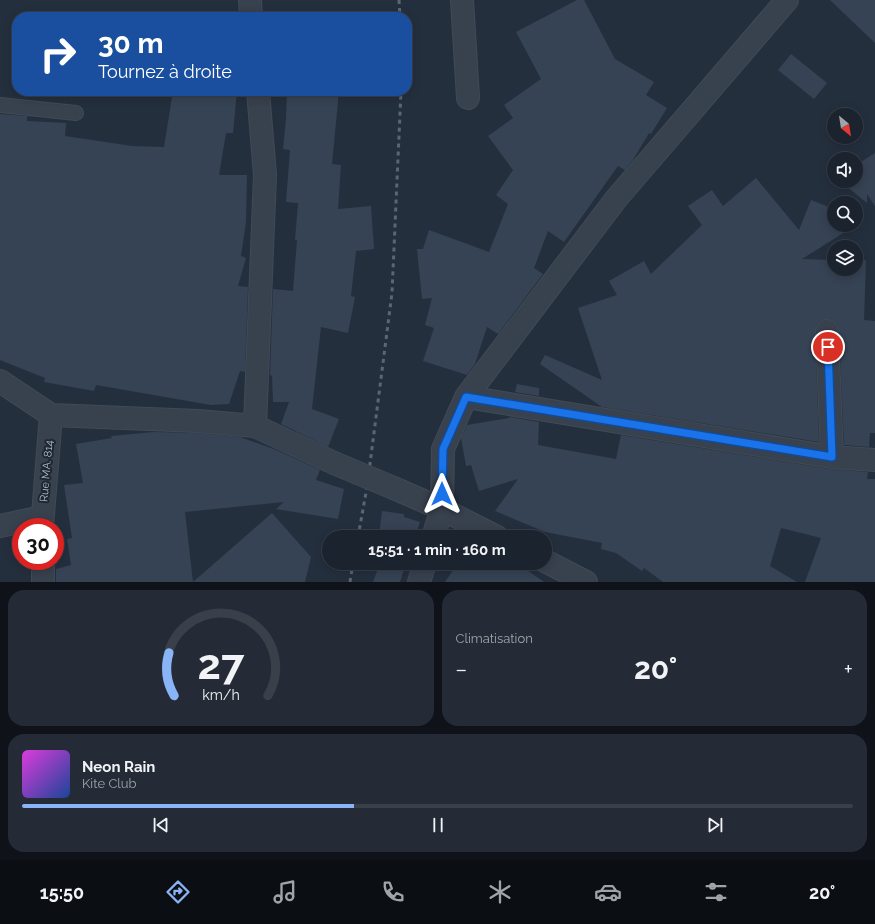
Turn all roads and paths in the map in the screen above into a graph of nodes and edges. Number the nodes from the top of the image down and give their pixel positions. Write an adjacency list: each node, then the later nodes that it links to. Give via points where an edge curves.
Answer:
1 (250, 0): 4 (street)
2 (462, 0): 6 (street)
3 (787, 0): 11 (street, via 616,199)
4 (251, 12)
5 (258, 96): 13 (street, via 265,175)
6 (468, 98)
7 (0, 105): 8 (lane)
8 (76, 113)
9 (827, 331): 14 (street)
10 (0, 381): 12 (street)
11 (466, 397): 14 (street); 16 (street, via 443,449)
12 (51, 415): 13 (street); 17 (street, Rue MA. 814)
13 (255, 426): 16 (street, bridge)
14 (832, 457): 15 (street)
15 (875, 460)
16 (442, 509): 20 (street); 21 (street)
17 (42, 518)
18 (12, 525): 19 (street)
19 (0, 526)
20 (435, 530)
21 (483, 530)
22 (552, 565): 25 (street)
23 (43, 570): 26 (street)
24 (423, 570): 27 (street)
25 (577, 580)
26 (43, 582)
27 (419, 582)

